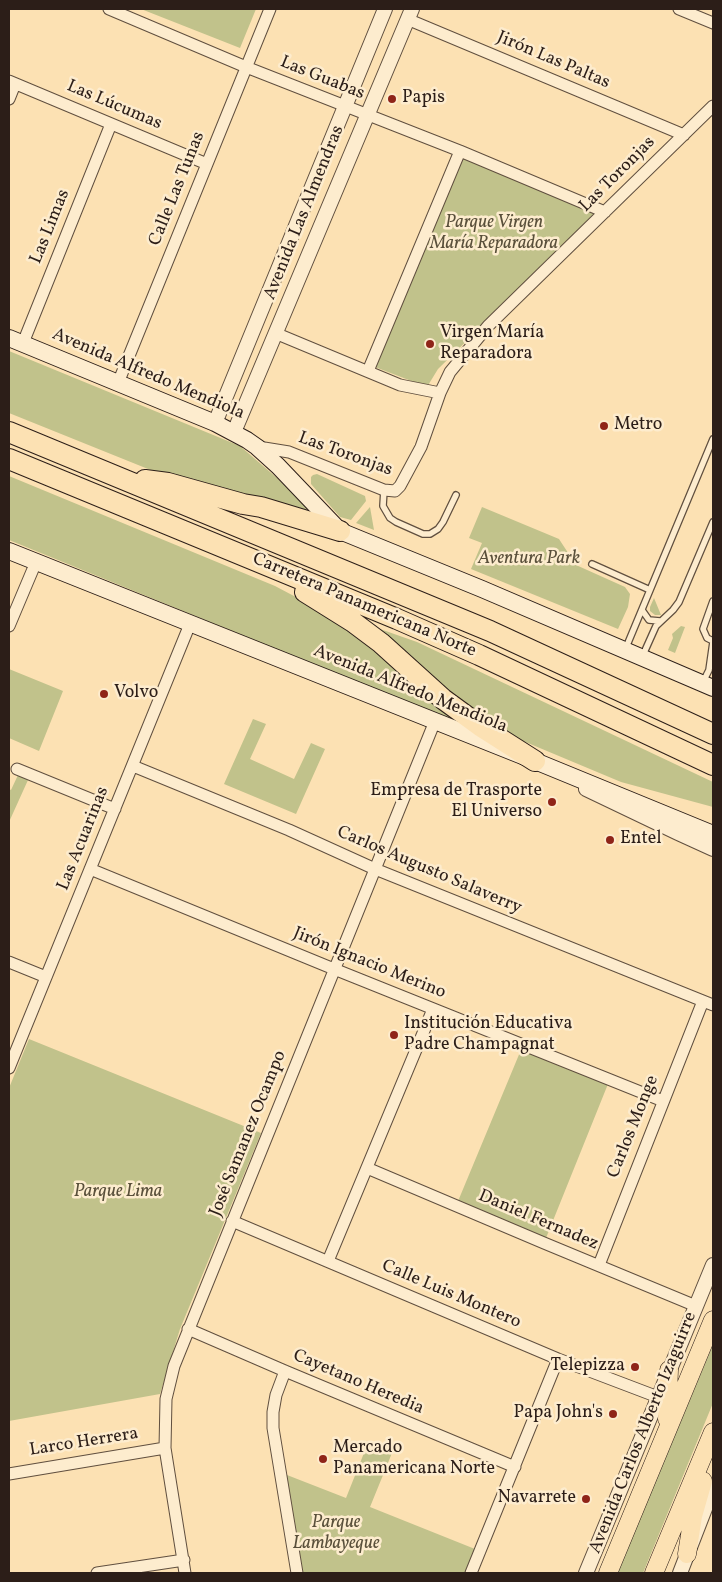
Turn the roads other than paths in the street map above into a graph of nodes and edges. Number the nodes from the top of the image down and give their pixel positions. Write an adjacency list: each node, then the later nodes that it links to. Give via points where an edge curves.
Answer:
1 (109, 9): 7 (street, Las Guabas)
2 (270, 9): 7 (street, Calle Las Tunas)
3 (385, 9): 11 (street, Avenida Las Almendras)
4 (679, 9): 6 (street)
5 (410, 14): 12 (street, Avenida Las Almendras); 14 (street, Jirón Las Paltas)
6 (713, 23)
7 (246, 67): 11 (street, Las Guabas); 16 (street, Calle Las Tunas)
8 (12, 83): 9 (street); 13 (street, Las Lúcumas)
9 (9, 99)
10 (713, 106): 14 (street, Las Toronjas)
11 (345, 107): 12 (street, Las Guabas); 23 (street, Avenida Las Almendras)
12 (366, 115): 15 (street, Las Guabas); 18 (street, Avenida Las Almendras)
13 (111, 124): 16 (street, Las Lúcumas); 19 (street, Las Limas)
14 (684, 135): 17 (street, Las Toronjas)
15 (460, 151): 17 (street, Las Guabas); 20 (street)
16 (207, 164): 21 (street, Calle Las Tunas)
17 (605, 212): 22 (street, Las Toronjas, via 488,326 450,372)
18 (276, 333): 20 (street); 25 (street, Avenida Las Almendras)
19 (16, 341): 21 (main road, Avenida Alfredo Mendiola)
20 (368, 372): 22 (street, via 400,385)
21 (118, 383): 23 (main road, Avenida Alfredo Mendiola)
22 (440, 393): 30 (street, Las Toronjas, via 421,447 400,486 395,491)
23 (215, 423): 25 (main road, Avenida Alfredo Mendiola)
24 (9, 432): 29 (highway, Carretera Panamericana Norte)
25 (234, 432): 27 (main road, Avenida Alfredo Mendiola)
26 (713, 440): 38 (lane)
27 (258, 447): 30 (street, Las Toronjas, via 289,452); 33 (main road, Avenida Alfredo Mendiola)
28 (9, 459): 34 (highway, Carretera Panamericana Norte)
29 (116, 476): 33 (highway, via 168,483); 49 (highway, Carretera Panamericana Norte, via 481,628)
30 (384, 490): 31 (lane, via 383,506 390,518 423,534 438,529)
31 (456, 495)
32 (713, 522): 41 (lane, via 679,602)
33 (340, 531): 45 (main road, Avenida Alfredo Mendiola)
34 (230, 550): 50 (highway, via 353,622 443,699); 51 (highway, Carretera Panamericana Norte, via 479,655)
35 (9, 551): 36 (main road, Avenida Alfredo Mendiola)
36 (36, 562): 42 (main road, Avenida Alfredo Mendiola); 43 (street)
37 (592, 564): 38 (lane)
38 (650, 590): 40 (lane)
39 (713, 601): 44 (lane, via 703,628 707,638)
40 (642, 610): 41 (lane, via 649,620); 45 (lane)
41 (660, 621): 46 (lane)
42 (190, 624): 48 (main road, Avenida Alfredo Mendiola); 52 (street, Las Acuarinas)
43 (9, 626)
44 (713, 641): 47 (lane)
45 (625, 650): 46 (main road, Avenida Alfredo Mendiola)
46 (642, 657): 47 (main road, Avenida Alfredo Mendiola)
47 (710, 687)
48 (435, 721): 50 (main road, Avenida Alfredo Mendiola); 60 (street, José Samanez Ocampo)
49 (713, 734)
50 (535, 761): 54 (main road, Avenida Alfredo Mendiola); 58 (street, via 626,810)
51 (713, 765)
52 (133, 766): 55 (street, Las Acuarinas); 60 (street, Carlos Augusto Salaverry)
53 (17, 769): 55 (street)
54 (606, 790): 56 (main road); 57 (main road, Avenida Alfredo Mendiola)
55 (115, 809): 59 (street, Las Acuarinas)
56 (713, 823)
57 (713, 834)
58 (713, 849)
59 (90, 869): 62 (street, Jirón Ignacio Merino); 63 (street, Las Acuarinas)
60 (375, 869): 62 (street, José Samanez Ocampo); 64 (street, Carlos Augusto Salaverry)
61 (9, 962): 63 (street)
62 (334, 970): 65 (street, Jirón Ignacio Merino); 69 (street, José Samanez Ocampo)
63 (46, 978): 66 (street, Las Acuarinas)
64 (708, 1003): 67 (street, Carlos Monge)
65 (433, 1009): 67 (street, Jirón Ignacio Merino); 68 (street)
66 (9, 1068)
67 (663, 1100): 71 (street, Carlos Monge)
68 (367, 1168): 70 (street); 71 (street, Daniel Fernadez)
69 (232, 1220): 70 (street, Calle Luis Montero); 75 (street, José Samanez Ocampo)
70 (328, 1261): 76 (street, Calle Luis Montero)
71 (598, 1265): 73 (street, Daniel Fernadez)
72 (713, 1265): 73 (street, Avenida Carlos Alberto Izaguirre)
73 (696, 1306): 77 (street, Avenida Carlos Alberto Izaguirre)
74 (713, 1320): 80 (main road, Avenida Carlos Alberto Izaguirre)
75 (188, 1329): 78 (street, Cayetano Heredia); 82 (street, José Samanez Ocampo, via 166,1400)
76 (558, 1359): 79 (street, Calle Luis Montero); 84 (street)
77 (669, 1370): 79 (street, Avenida Carlos Alberto Izaguirre); 80 (main road)
78 (285, 1371): 84 (street, Cayetano Heredia); 91 (street, via 276,1395 273,1428)
79 (658, 1396): 93 (street, Avenida Carlos Alberto Izaguirre)
80 (666, 1432): 94 (main road, Avenida Carlos Alberto Izaguirre)
81 (713, 1432): 83 (main road)
82 (165, 1448): 85 (street, Larco Herrera); 88 (street, José Samanez Ocampo)
83 (705, 1451): 87 (main road, via 706,1470 693,1516); 95 (main road)
84 (515, 1468): 92 (street)
85 (9, 1474)
86 (713, 1488): 87 (street)
87 (687, 1554): 96 (street)
88 (184, 1560): 89 (street); 90 (street, José Samanez Ocampo)
89 (97, 1573)
90 (186, 1573)
91 (297, 1573)
92 (471, 1573)
93 (586, 1573)
94 (608, 1573)
95 (654, 1573)
96 (680, 1573)

